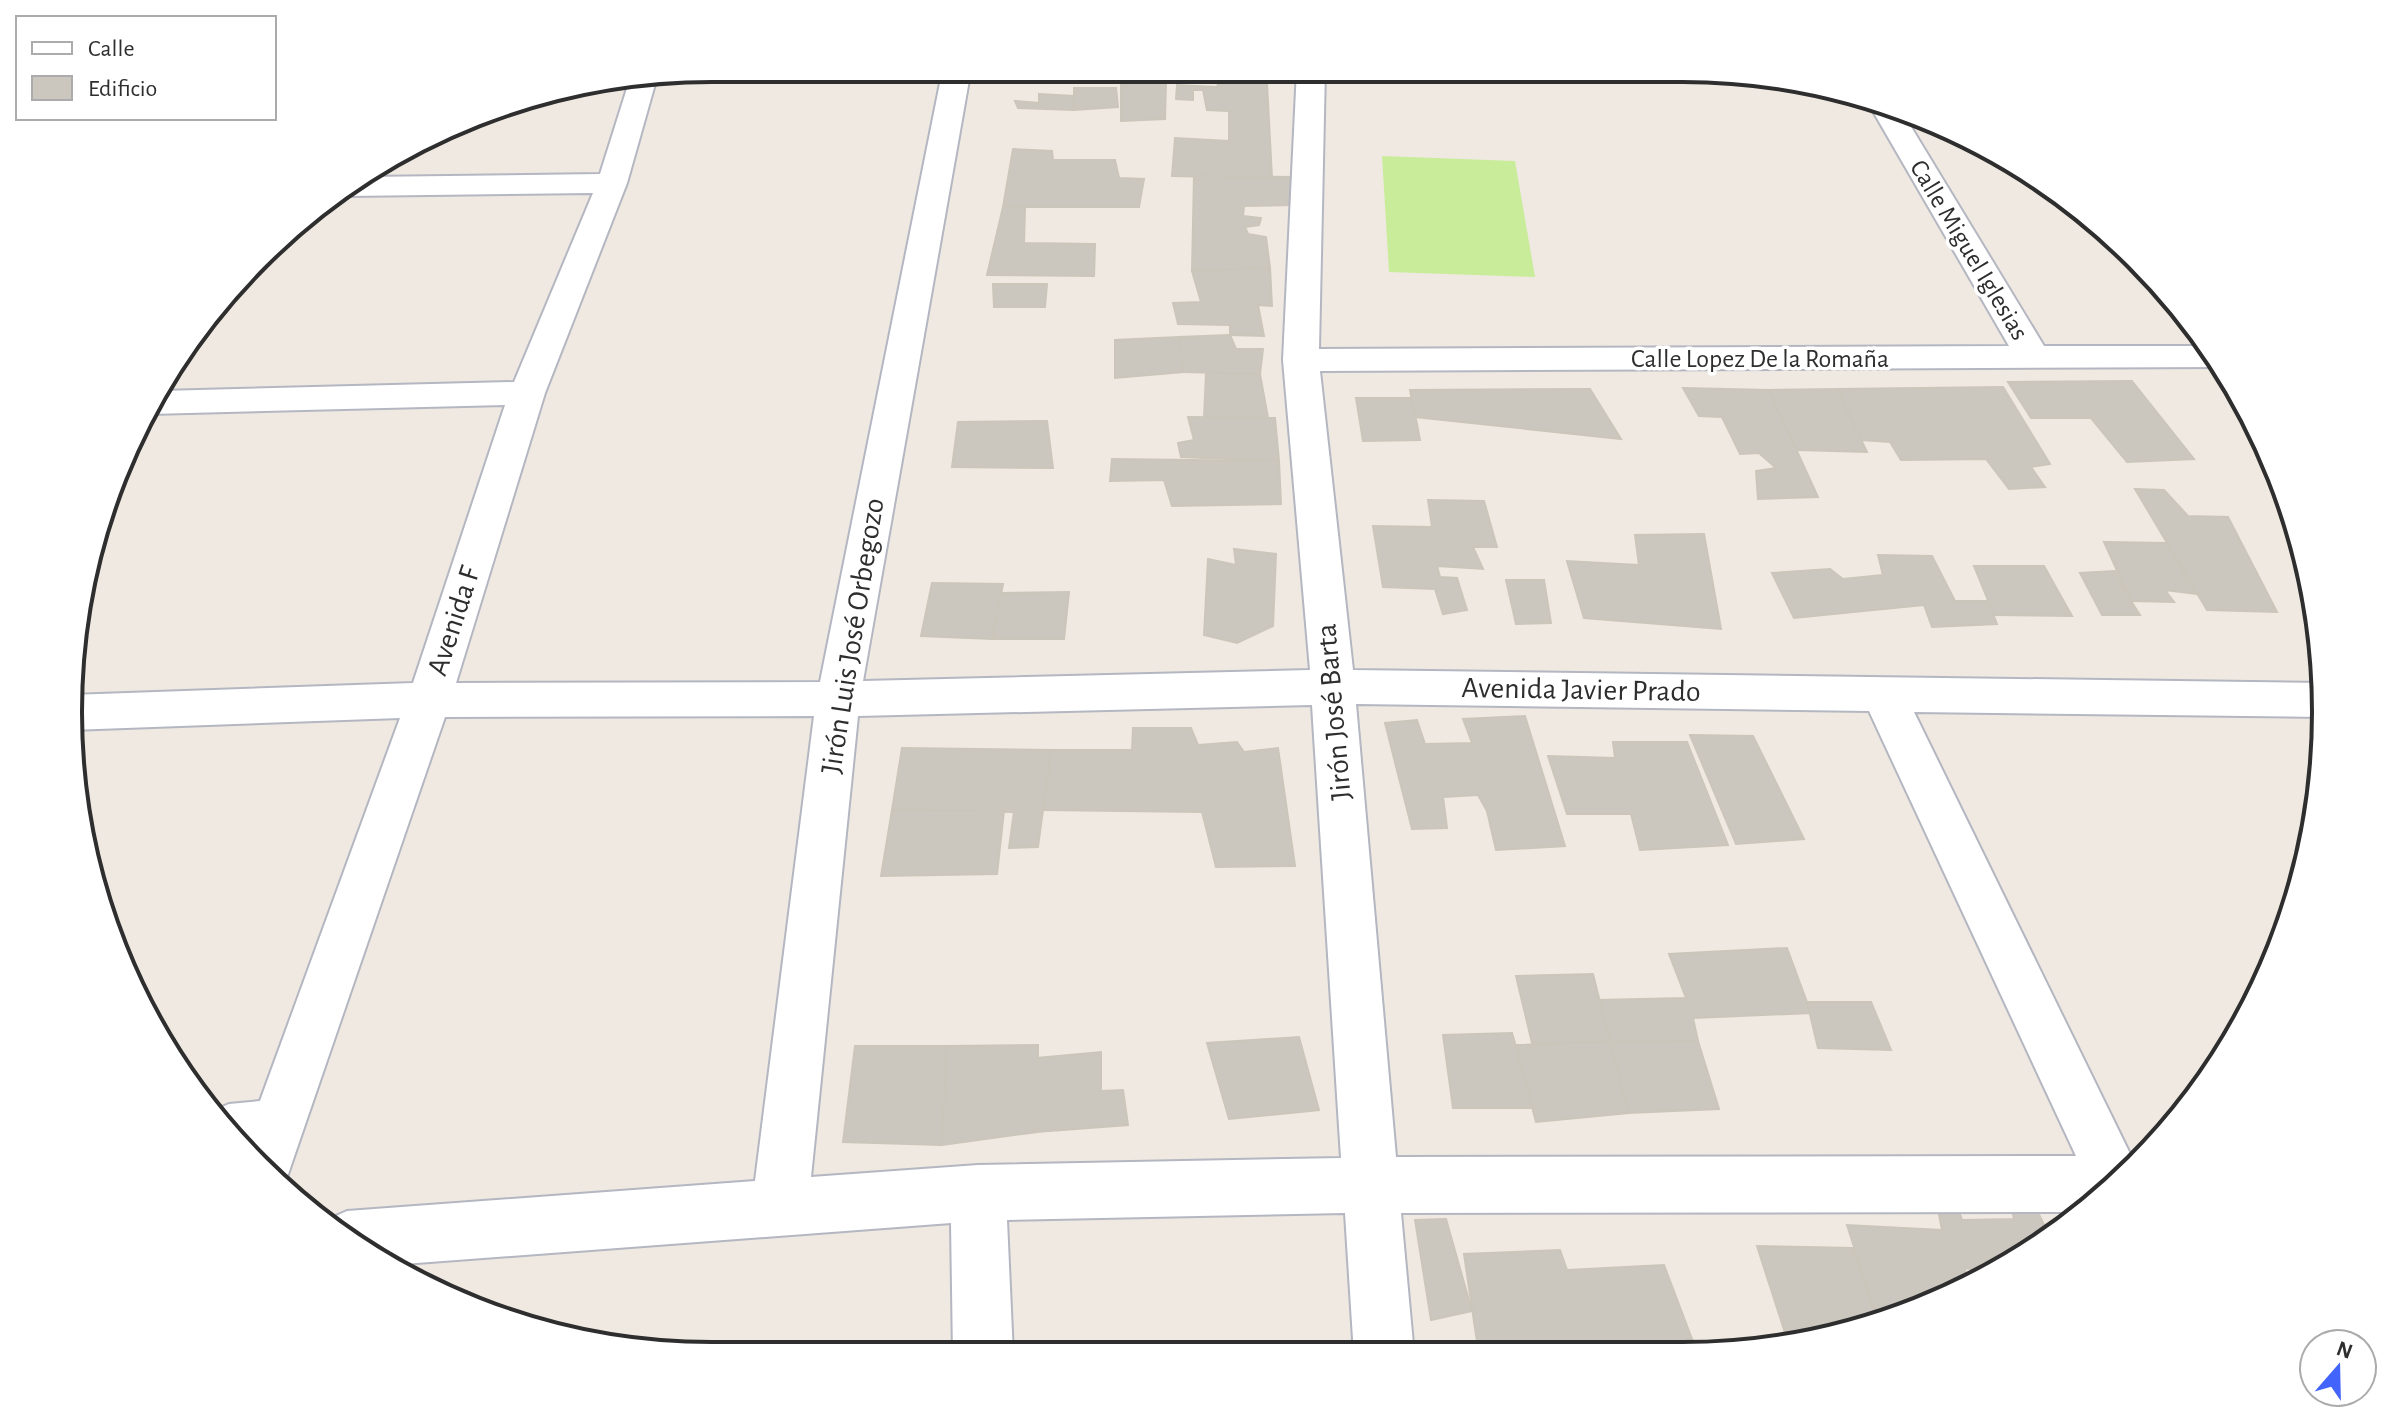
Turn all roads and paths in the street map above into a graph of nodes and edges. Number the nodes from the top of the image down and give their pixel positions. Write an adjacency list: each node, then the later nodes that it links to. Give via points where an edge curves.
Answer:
1 (955, 82): 14 (street, Jirón Luis José Orbegozo)
2 (1311, 82): 9 (street, Jirón José Barta)
3 (642, 86): 5 (street, Avenida F)
4 (1891, 117): 7 (street, Calle Miguel Iglesias)
5 (612, 183): 6 (street); 10 (street, Avenida F)
6 (364, 187)
7 (2033, 357): 8 (street, Calle Lopez De la Romaña); 9 (street, Calle Lopez De la Romaña)
8 (2202, 357)
9 (1301, 360): 12 (street, Jirón José Barta)
10 (527, 393): 11 (street); 15 (street, Avenida F)
11 (163, 403)
12 (1333, 687): 13 (street, Avenida Javier Prado); 14 (street, Avenida Javier Prado); 21 (street, Jirón José Barta)
13 (1883, 694): 16 (street, Avenida Javier Prado); 19 (street)
14 (838, 699): 15 (street, Avenida Javier Prado); 23 (street, Jirón Luis José Orbegozo)
15 (429, 700): 17 (street, Avenida Javier Prado); 18 (street, Avenida F)
16 (2312, 700)
17 (82, 712)
18 (257, 1141)
19 (2112, 1172)
20 (2100, 1183): 21 (street)
21 (1370, 1185): 22 (street); 26 (street, Jirón José Barta)
22 (978, 1193): 23 (street); 25 (street)
23 (780, 1208): 24 (street)
24 (366, 1239)
25 (983, 1342)
26 (1383, 1342)

